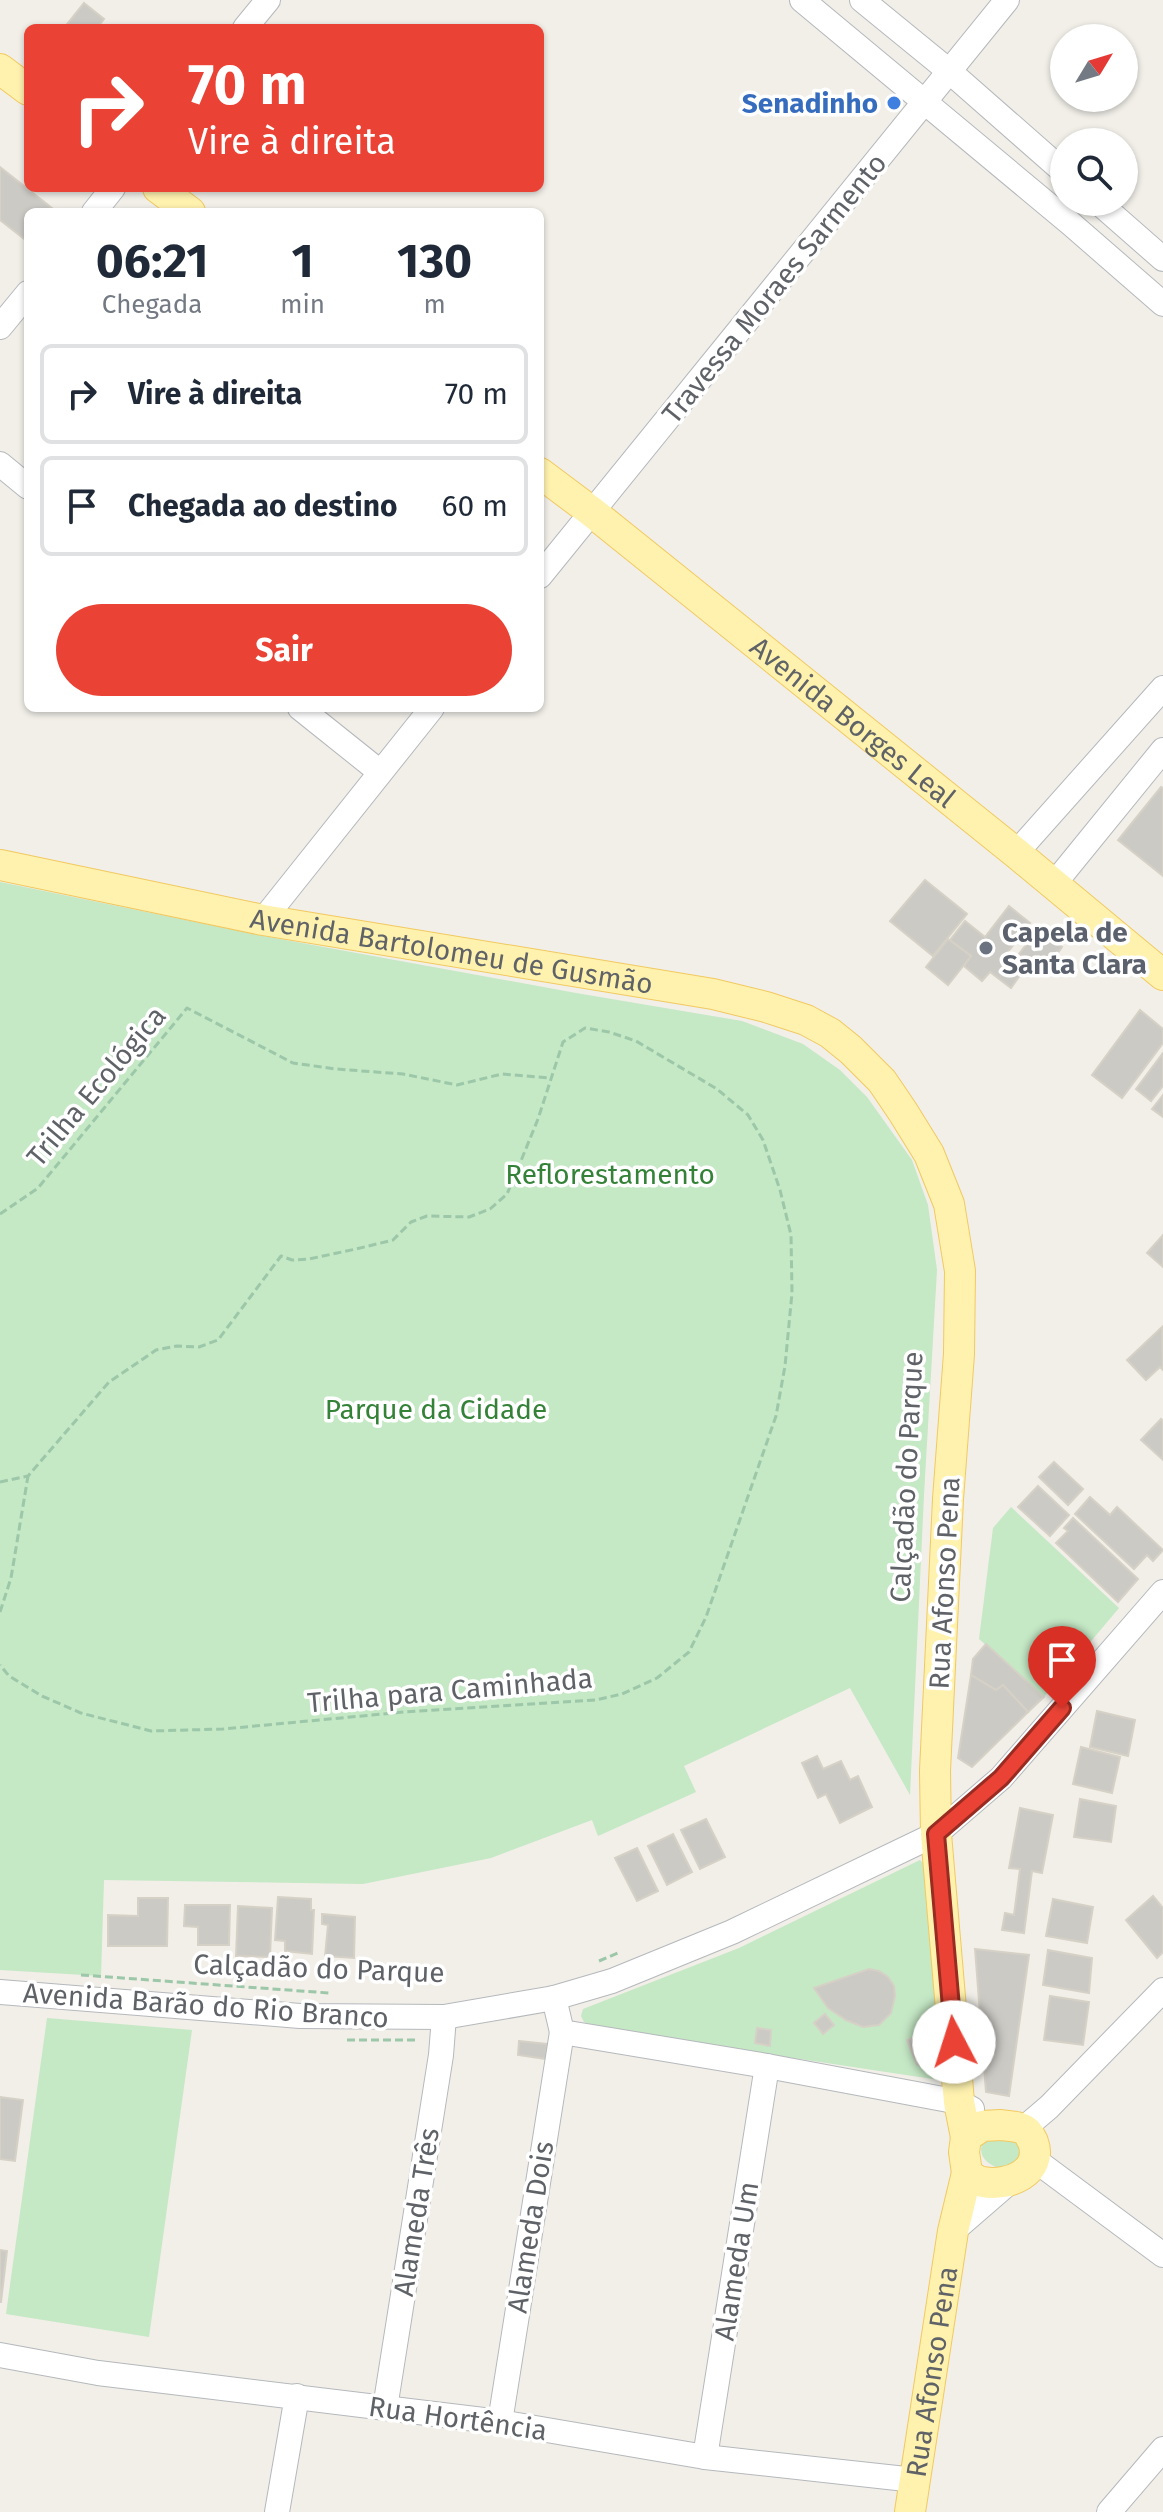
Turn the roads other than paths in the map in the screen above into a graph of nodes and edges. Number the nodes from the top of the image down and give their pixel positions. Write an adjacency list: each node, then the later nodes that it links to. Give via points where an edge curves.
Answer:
1 (268, 0): 5 (street)
2 (802, 0): 9 (street)
3 (862, 0): 7 (street)
4 (1007, 0): 7 (street, Travessa Moraes Sarmento)
5 (248, 24)
6 (0, 69): 8 (main road)
7 (949, 71): 9 (street, Travessa Moraes Sarmento); 10 (street)
8 (24, 87)
9 (925, 102): 17 (street); 25 (street, Travessa Moraes Sarmento)
10 (1050, 160)
11 (110, 192): 13 (street)
12 (163, 192): 14 (main road)
13 (97, 208)
14 (185, 208)
15 (1076, 216): 17 (street)
16 (1117, 216): 18 (street)
17 (1070, 223): 20 (street)
18 (1159, 246)
19 (24, 298): 21 (street)
20 (1163, 304)
21 (0, 327)
22 (0, 464): 24 (street)
23 (544, 476): 25 (main road, Avenida Borges Leal)
24 (24, 484)
25 (592, 512): 26 (street, Travessa Moraes Sarmento); 32 (main road, Avenida Borges Leal)
26 (544, 571)
27 (1163, 688): 32 (street)
28 (305, 712): 31 (street)
29 (429, 712): 31 (street)
30 (1163, 750): 34 (street)
31 (380, 772): 35 (street)
32 (1016, 853): 34 (main road, Avenida Borges Leal)
33 (0, 865): 35 (main road, Avenida Bartolomeu de Gusmão)
34 (1054, 884): 36 (main road, Avenida Borges Leal)
35 (263, 920): 37 (main road, Avenida Bartolomeu de Gusmão, via 766,1007 830,1033)
36 (1163, 975)
37 (882, 1081): 39 (main road, Rua Afonso Pena, via 929,1154 949,1204 960,1271)
38 (1163, 1592): 39 (street, Avenida Barão do Rio Branco, via 1001,1778)
39 (936, 1834): 42 (street, Avenida Barão do Rio Branco, via 732,1932 612,1981); 47 (main road, Rua Afonso Pena)
40 (1163, 1990): 49 (street, via 1049,2107)
41 (0, 1992): 44 (street, Avenida Barão do Rio Branco, via 300,2016)
42 (554, 1998): 44 (street, Avenida Barão do Rio Branco); 45 (street)
43 (1163, 2014): 49 (street)
44 (444, 2017): 55 (street, Alameda Três)
45 (562, 2032): 46 (street); 56 (street, Alameda Dois)
46 (767, 2066): 47 (street); 58 (street, Alameda Um)
47 (959, 2102): 48 (main road, Rua Afonso Pena); 49 (street)
48 (966, 2137): 49 (main road, via 982,2126); 50 (main road, Rua Afonso Pena)
49 (1021, 2148): 50 (main road, via 999,2183 985,2183); 51 (street, Rua Afonso Pena); 52 (street)
50 (967, 2173): 51 (main road, Rua Afonso Pena)
51 (953, 2231): 59 (main road, Rua Afonso Pena)
52 (1163, 2255)
53 (0, 2355): 54 (street, Rua Hortência, via 98,2373)
54 (297, 2396): 55 (street, Rua Hortência); 60 (street)
55 (385, 2408): 56 (street, Rua Hortência)
56 (500, 2422): 58 (street, Rua Hortência)
57 (1163, 2449): 62 (street)
58 (705, 2457): 59 (street, Rua Hortência)
59 (915, 2480): 61 (main road, Rua Afonso Pena)
60 (277, 2512)
61 (910, 2512)
62 (1109, 2512)

